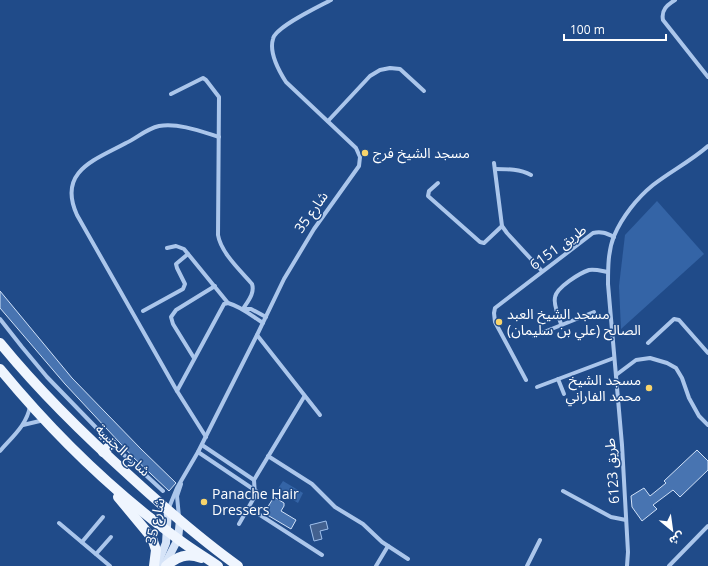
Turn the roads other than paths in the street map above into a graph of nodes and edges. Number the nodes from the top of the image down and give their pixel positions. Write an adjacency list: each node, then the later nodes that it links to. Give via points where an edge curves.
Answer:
1 (331, 0): 6 (street, شارع 35, via 278,31 273,38 275,61 286,82)
2 (675, 0): 3 (street, via 663,11 663,20)
3 (708, 78)
4 (424, 91): 6 (street, via 400,69 380,70 370,76)
5 (171, 94): 7 (street, via 205,78 219,97)
6 (328, 121): 24 (street, شارع 35, via 356,148 360,157 359,166 302,248)
7 (219, 137): 21 (street, via 218,236 224,251 254,288); 40 (street, via 183,127 158,126 150,129 87,164 78,172 71,193 72,204 77,214)
8 (708, 146): 14 (street, via 652,186 636,202)
9 (494, 163): 10 (street)
10 (495, 169): 11 (street, via 524,171); 13 (street)
11 (531, 175)
12 (438, 183): 13 (street, via 429,191 428,196 480,242 484,243)
13 (502, 226): 17 (street)
14 (614, 236): 17 (street, طريق 6151, via 599,231 593,233); 18 (street, طريق 6123)
15 (167, 248): 16 (street, via 179,246)
16 (188, 254): 19 (street); 22 (street, via 176,264 185,282 183,289)
17 (542, 272): 38 (street, طريق 6151, via 499,305 494,313 495,322)
18 (608, 272): 27 (street, via 591,270 558,290 554,299); 34 (street, طريق 6123)
19 (215, 286): 20 (street); 33 (street, via 176,310 172,316 173,324)
20 (228, 303): 21 (street); 33 (street, via 222,306)
21 (243, 309): 24 (street, via 251,309); 26 (street)
22 (143, 311)
23 (594, 312): 27 (street)
24 (266, 317): 26 (street, شارع 35)
25 (0, 319): 49 (street, via 34,362)
26 (263, 323): 28 (street, شارع 35)
27 (561, 324): 29 (street)
28 (257, 335): 42 (street); 48 (street, شارع 35)
29 (534, 336)
30 (0, 343): 52 (main road, شارع الجنبية, via 20,368)
31 (648, 343): 32 (street, via 674,320 679,320)
32 (708, 353)
33 (194, 358): 40 (street)
34 (614, 358): 36 (street, طريق 6123); 37 (street)
35 (0, 369): 43 (main road)
36 (616, 375): 47 (street, via 636,360 650,358 667,363 676,368 699,416); 69 (street, طريق 6123)
37 (558, 379): 39 (street); 41 (street)
38 (526, 380)
39 (537, 387)
40 (177, 391): 48 (street)
41 (564, 394)
42 (304, 397): 44 (street); 54 (street)
43 (30, 404): 45 (main road); 46 (street)
44 (320, 415)
45 (45, 420): 46 (street); 56 (main road)
46 (23, 425): 51 (street)
47 (708, 425)
48 (206, 437): 50 (street, شارع 35)
49 (112, 444): 52 (main road); 62 (street)
50 (202, 445): 53 (street, شارع 35); 55 (street)
51 (0, 451)
52 (103, 452): 66 (main road, شارع الجنبية)
53 (198, 452): 58 (street); 61 (street, شارع 35)
54 (268, 456): 60 (street); 78 (street, via 312,484 328,501 363,524)
55 (231, 464): 57 (street); 58 (street)
56 (92, 467): 73 (main road); 83 (main road, via 152,538 156,550)
57 (240, 470): 59 (street); 60 (street)
58 (227, 472): 59 (street)
59 (236, 477): 63 (street)
60 (254, 480): 63 (street)
61 (181, 482): 66 (street, شارع 35); 68 (street, شارع 35, via 177,496)
62 (163, 491)
63 (256, 491): 65 (street)
64 (563, 491): 69 (street, via 611,517)
65 (249, 508): 71 (street); 80 (street)
66 (168, 510): 68 (main road, شارع الجنبية); 73 (street, شارع 35)
67 (103, 517): 77 (street)
68 (180, 520): 75 (street, شارع 35); 86 (main road, شارع الجنبية)
69 (626, 520): 89 (street, طريق 6123)
70 (59, 523): 77 (street)
71 (239, 524)
72 (708, 526): 90 (street)
73 (166, 530): 75 (main road); 83 (street, شارع 35, via 166,543)
74 (111, 537): 79 (street)
75 (178, 539): 84 (street, شارع 35); 85 (main road)
76 (540, 540): 88 (street)
77 (82, 542): 79 (street)
78 (388, 546): 81 (street); 87 (street)
79 (96, 554): 82 (street)
80 (322, 555)
81 (408, 559)
82 (110, 566)
83 (155, 566)
84 (165, 566): 85 (main road, via 190,554)
85 (218, 566)
86 (238, 566)
87 (376, 566)
88 (527, 566)
89 (627, 566)
90 (669, 566)

